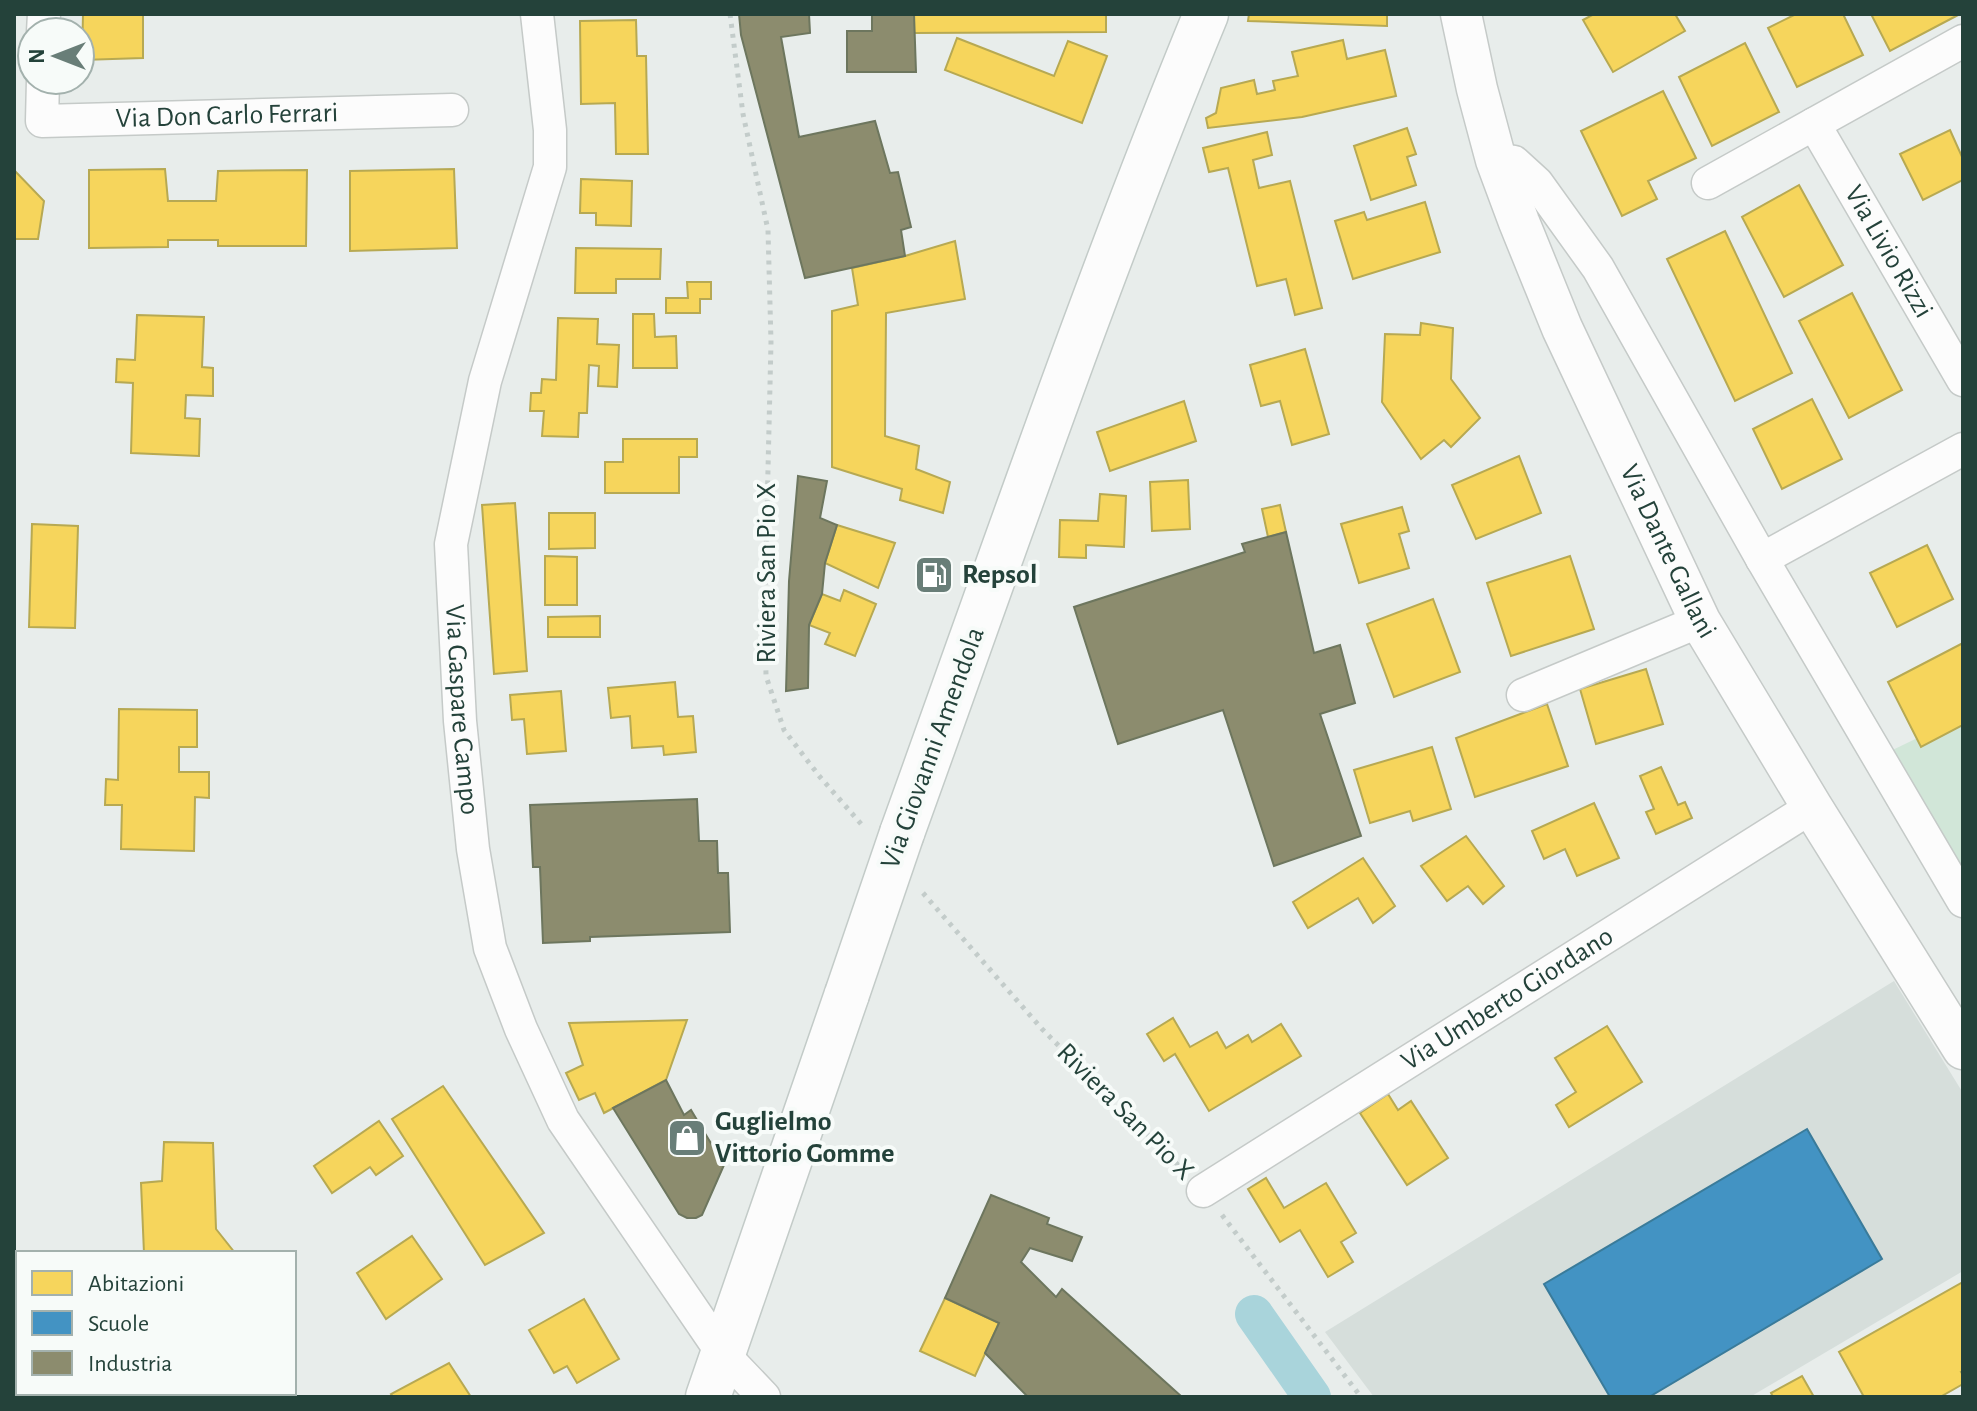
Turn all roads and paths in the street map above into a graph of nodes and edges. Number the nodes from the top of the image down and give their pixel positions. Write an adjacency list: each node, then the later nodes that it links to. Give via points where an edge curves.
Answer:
1 (537, 14): 22 (street, Via Gaspare Campo, via 550,167 485,381 451,544 473,849 490,948 563,1120)
2 (730, 14): 17 (path, Riviera San Pio X, via 743,114 768,230 766,676 784,730 820,777)
3 (1206, 14): 17 (main road, Via Giovanni Amendola)
4 (1461, 14): 9 (street, Via Dante Gallani)
5 (1963, 41): 8 (street)
6 (43, 96): 7 (street, Via Don Carlo Ferrari, via 42,121)
7 (452, 110)
8 (1814, 124): 10 (street); 11 (street, Via Livio Rizzi)
9 (1496, 160): 13 (street, via 1514,162 1537,183 1598,268); 14 (street, Via Dante Gallani, via 1562,328)
10 (1708, 183)
11 (1963, 380)
12 (1963, 449): 13 (street)
13 (1762, 559): 19 (street)
14 (1700, 621): 15 (street); 16 (street, Via Dante Gallani)
15 (1523, 695)
16 (1812, 807): 20 (street, Via Dante Gallani); 21 (street, Via Umberto Giordano)
17 (887, 835): 22 (main road, Via Giovanni Amendola, bridge, via 847,994)
18 (915, 885): 21 (path, Riviera San Pio X, via 1042,1029)
19 (1963, 901)
20 (1963, 1049)
21 (1203, 1191): 25 (path, Riviera San Pio X)
22 (723, 1354): 23 (main road, Via Giovanni Amendola); 24 (street, Via Gaspare Campo)
23 (708, 1397)
24 (764, 1397)
25 (1361, 1397)

